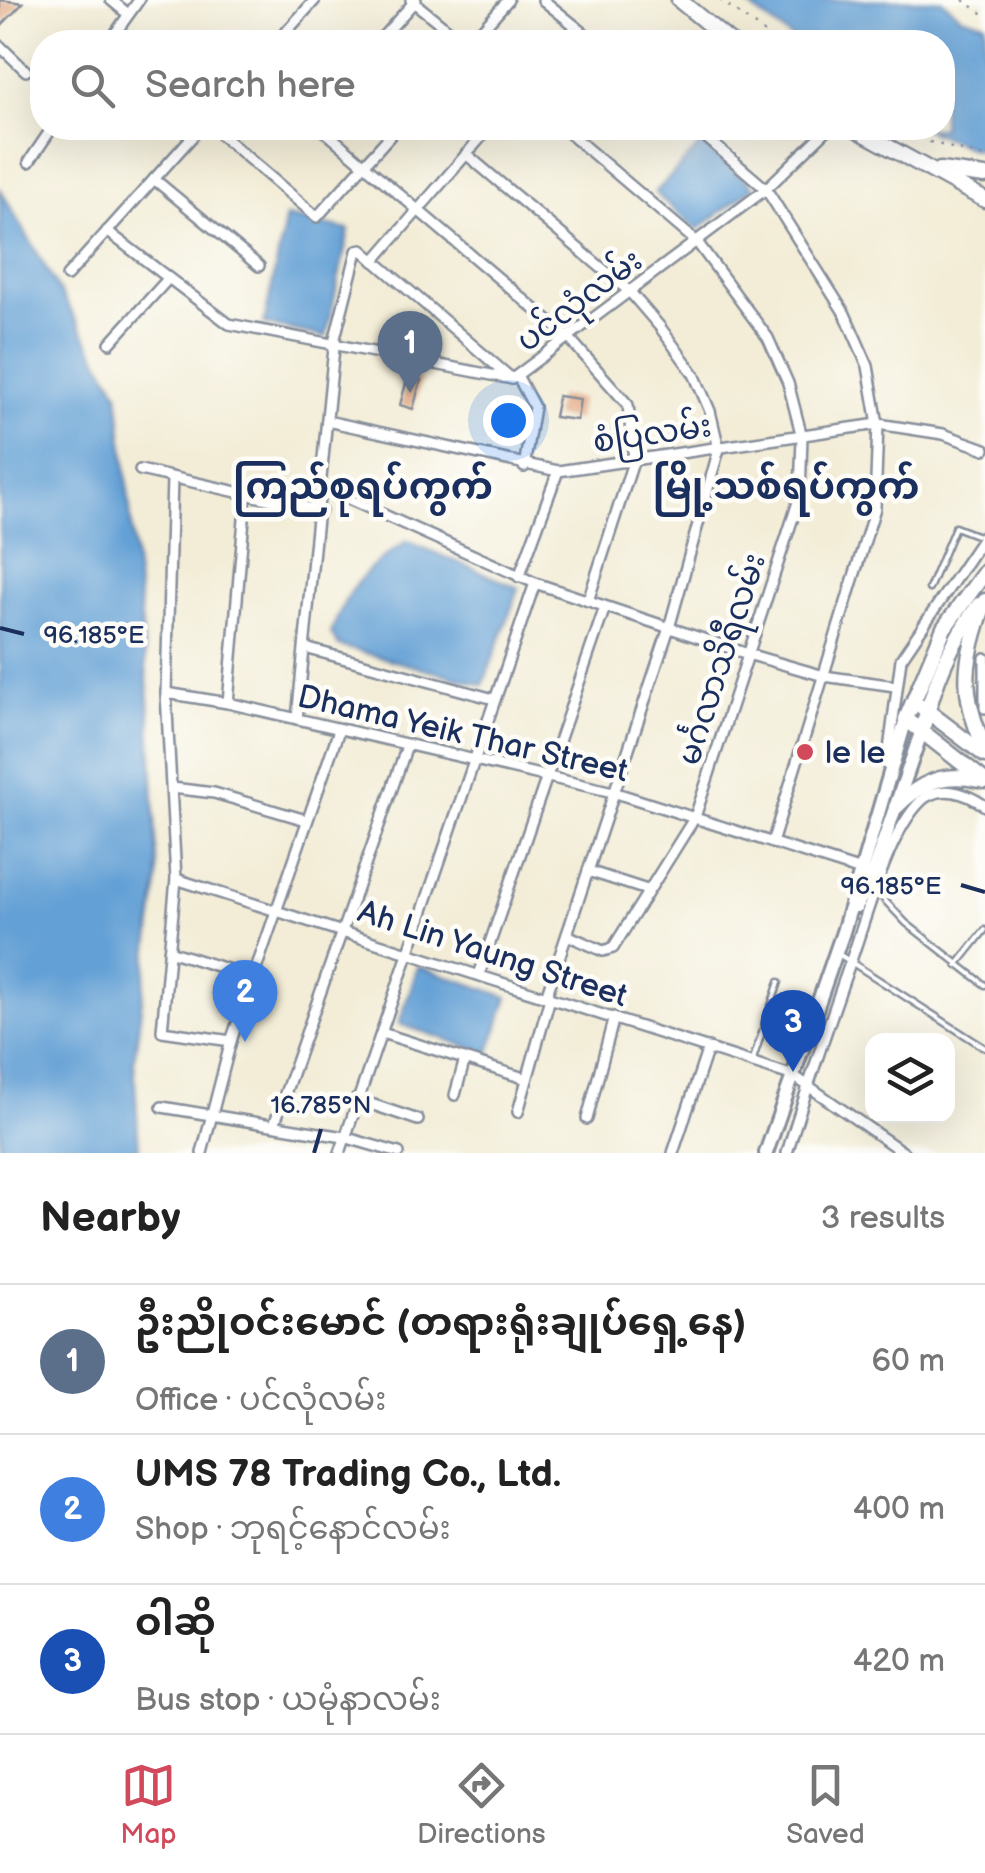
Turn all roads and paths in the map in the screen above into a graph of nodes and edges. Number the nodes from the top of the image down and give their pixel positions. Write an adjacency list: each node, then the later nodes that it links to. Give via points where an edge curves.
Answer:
1 (111, 0): 10 (street)
2 (140, 0): 10 (street)
3 (315, 0): 14 (street)
4 (508, 0): 17 (street)
5 (543, 0): 12 (street)
6 (679, 0): 20 (main road)
7 (720, 0): 21 (path)
8 (963, 0): 11 (path)
9 (413, 1): 15 (street); 16 (street)
10 (128, 14): 13 (street)
11 (985, 15)
12 (576, 27): 18 (street); 19 (street)
13 (117, 30)
14 (288, 30)
15 (388, 30)
16 (448, 30)
17 (482, 30)
18 (573, 30)
19 (580, 30)
20 (715, 30)
21 (761, 30)
22 (0, 46): 23 (street)
23 (26, 70)
24 (44, 140): 37 (street)
25 (189, 140): 41 (street)
26 (227, 140): 38 (street, via 317,218)
27 (336, 140): 38 (street)
28 (387, 140): 38 (street)
29 (479, 140): 35 (street)
30 (577, 140): 46 (street, မင်္ဂလာသိရီလမ်း)
31 (709, 140): 42 (street)
32 (817, 140): 42 (street, ပင်လုံလမ်း)
33 (877, 140): 39 (main road)
34 (926, 140): 36 (path)
35 (466, 154): 44 (street); 51 (street)
36 (985, 157)
37 (29, 162)
38 (366, 164): 44 (street)
39 (934, 170): 40 (main road); 43 (main road)
40 (985, 176)
41 (154, 179): 45 (street); 48 (street)
42 (766, 189): 46 (street, ပင်လုံလမ်း); 57 (street, via 845,314 868,366)
43 (985, 200)
44 (419, 209): 47 (street); 52 (street)
45 (107, 231): 49 (street); 50 (street, ပင်လုံလမ်း)
46 (697, 242): 51 (street, ပင်လုံလမ်း); 58 (street, မင်္ဂလာသိရီလမ်း, via 768,338)
47 (374, 261): 54 (street, via 357,251); 55 (street)
48 (259, 266)
49 (67, 276)
50 (167, 280): 53 (street); 54 (street, ပင်လုံလမ်း, via 229,324)
51 (630, 292): 52 (street, ပင်လုံလမ်း); 59 (street, via 694,374)
52 (569, 338): 55 (street, ပင်လုံလမ်း); 61 (street, via 628,405)
53 (110, 343)
54 (335, 348): 55 (street, ပင်လုံလမ်း); 56 (street)
55 (515, 378): 62 (street, via 534,406)
56 (328, 421): 62 (street, စံပြလမ်း); 66 (street)
57 (878, 424): 58 (street, စံပြလမ်း); 60 (street, စံပြလမ်း); 82 (street, via 875,508)
58 (802, 437): 59 (street, စံပြလမ်း); 80 (street, မင်္ဂလာသိရီလမ်း, via 800,496)
59 (718, 449): 61 (street, စံပြလမ်း); 77 (street)
60 (985, 449)
61 (634, 460): 64 (street, စံပြလမ်း); 75 (street)
62 (524, 467): 64 (street, စံပြလမ်း)
63 (140, 470): 65 (street)
64 (558, 471): 71 (street)
65 (172, 478): 67 (street); 84 (street)
66 (322, 487): 68 (street); 71 (street)
67 (246, 496): 68 (street); 87 (street)
68 (320, 511): 79 (street)
69 (984, 536): 73 (lane, via 955,527); 83 (street, via 922,623 901,659)
70 (985, 572): 86 (main road, via 944,628)
71 (520, 577): 72 (street)
72 (535, 583): 75 (street); 85 (street)
73 (929, 589)
74 (985, 599): 78 (main road); 89 (main road, via 957,633)
75 (588, 601): 76 (street)
76 (605, 607): 77 (street); 97 (street)
77 (669, 628): 80 (street); 100 (street)
78 (981, 629): 95 (main road, via 964,680)
79 (306, 648): 85 (street); 90 (street)
80 (751, 656): 82 (street); 104 (street, မင်္ဂလာသိရီလမ်း)
81 (985, 658): 88 (street)
82 (824, 676): 83 (street); 106 (street)
83 (895, 686): 101 (street)
84 (166, 693): 87 (street, Dhama Yeik Thar Street); 99 (street)
85 (494, 699): 96 (street)
86 (913, 700): 89 (main road); 91 (main road)
87 (228, 703): 90 (street, Dhama Yeik Thar Street)
88 (985, 708)
89 (927, 711): 93 (main road); 95 (main road)
90 (297, 719): 92 (street, Dhama Yeik Thar Street)
91 (906, 719): 93 (main road); 101 (main road)
92 (339, 730): 94 (street, Dhama Yeik Thar Street); 105 (street)
93 (922, 730): 98 (main road); 103 (main road)
94 (407, 746): 96 (street, Dhama Yeik Thar Street); 114 (street)
95 (985, 752)
96 (472, 762): 97 (street, Dhama Yeik Thar Street); 117 (street)
97 (544, 779): 100 (street, Dhama Yeik Thar Street); 121 (street)
98 (985, 781): 103 (main road, via 936,779)
99 (172, 788): 105 (street); 109 (street)
100 (614, 792): 104 (street, Dhama Yeik Thar Street); 107 (street)
101 (885, 792): 108 (main road)
102 (985, 806): 108 (street, via 953,791 928,796)
103 (896, 807): 108 (main road)
104 (696, 817): 106 (street, Dhama Yeik Thar Street); 110 (street, မင်္ဂလာသိရီလမ်း)
105 (306, 820): 112 (street)
106 (772, 843): 108 (street, Dhama Yeik Thar Street)
107 (588, 870): 110 (street); 115 (street)
108 (870, 874): 111 (street); 118 (main road)
109 (176, 879): 112 (street, Ah Lin Yaung Street); 116 (street)
110 (647, 890): 115 (street, မင်္ဂလာသိရီလမ်း, via 613,948 603,951)
111 (874, 890): 119 (street); 120 (lane)
112 (274, 910): 114 (street, Ah Lin Yaung Street); 122 (street)
113 (985, 930): 120 (lane)
114 (342, 931): 117 (street, Ah Lin Yaung Street); 143 (street)
115 (567, 935): 125 (street)
116 (169, 951): 122 (street); 128 (street, via 163,1033)
117 (407, 952): 121 (street, Ah Lin Yaung Street); 127 (street)
118 (836, 954): 119 (lane); 133 (main road)
119 (852, 960): 130 (lane); 135 (street)
120 (957, 965): 124 (lane)
121 (479, 975): 125 (street, Ah Lin Yaung Street)
122 (252, 977): 128 (street)
123 (779, 982): 132 (lane)
124 (985, 985)
125 (548, 997): 126 (street, Ah Lin Yaung Street); 134 (street)
126 (614, 1017): 129 (street, Ah Lin Yaung Street); 141 (street)
127 (382, 1033): 131 (street); 137 (street)
128 (231, 1041): 140 (street)
129 (708, 1048): 132 (street, Ah Lin Yaung Street); 148 (street)
130 (985, 1048)
131 (465, 1059): 134 (street); 136 (street)
132 (752, 1062): 133 (street, Ah Lin Yaung Street)
133 (794, 1076): 135 (street, Ah Lin Yaung Street); 149 (main road)
134 (528, 1079): 139 (street)
135 (808, 1082): 150 (street); 151 (street, Ah Lin Yaung Street)
136 (456, 1095)
137 (356, 1099): 142 (street); 144 (street)
138 (162, 1107): 140 (street)
139 (518, 1112)
140 (210, 1114): 143 (street); 145 (street)
141 (587, 1119)
142 (418, 1120)
143 (274, 1125): 144 (street)
144 (344, 1137): 146 (street); 147 (street)
145 (202, 1153)
146 (340, 1153)
147 (398, 1153)
148 (673, 1153)
149 (766, 1153)
150 (786, 1153)
151 (904, 1153)

